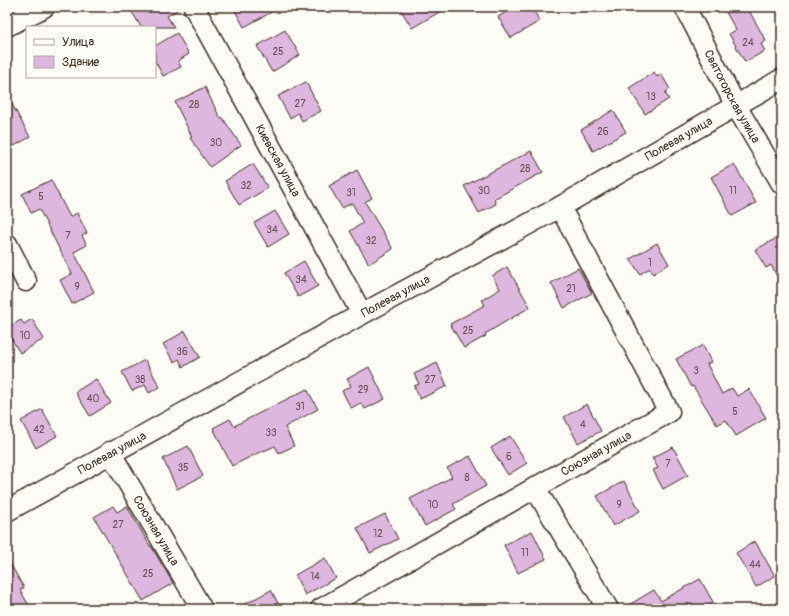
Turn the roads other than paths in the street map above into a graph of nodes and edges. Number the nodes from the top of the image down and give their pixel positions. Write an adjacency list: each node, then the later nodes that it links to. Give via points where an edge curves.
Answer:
1 (44, 7): 4 (street)
2 (194, 7): 11 (street, Киевская улица)
3 (685, 7): 6 (street, Святогорская улица)
4 (7, 26)
5 (782, 79): 6 (street, Полевая улица)
6 (736, 106): 7 (street, Святогорская улица); 8 (street, Полевая улица)
7 (782, 184)
8 (560, 207): 11 (street, Полевая улица); 13 (street, Союзная улица, via 669,412)
9 (7, 244): 10 (street)
10 (26, 281)
11 (362, 314): 12 (street, Полевая улица)
12 (110, 452): 14 (street, Полевая улица); 15 (street, Союзная улица)
13 (535, 488): 16 (street, Союзная улица); 17 (street)
14 (7, 510)
15 (202, 609)
16 (322, 609)
17 (608, 609)

